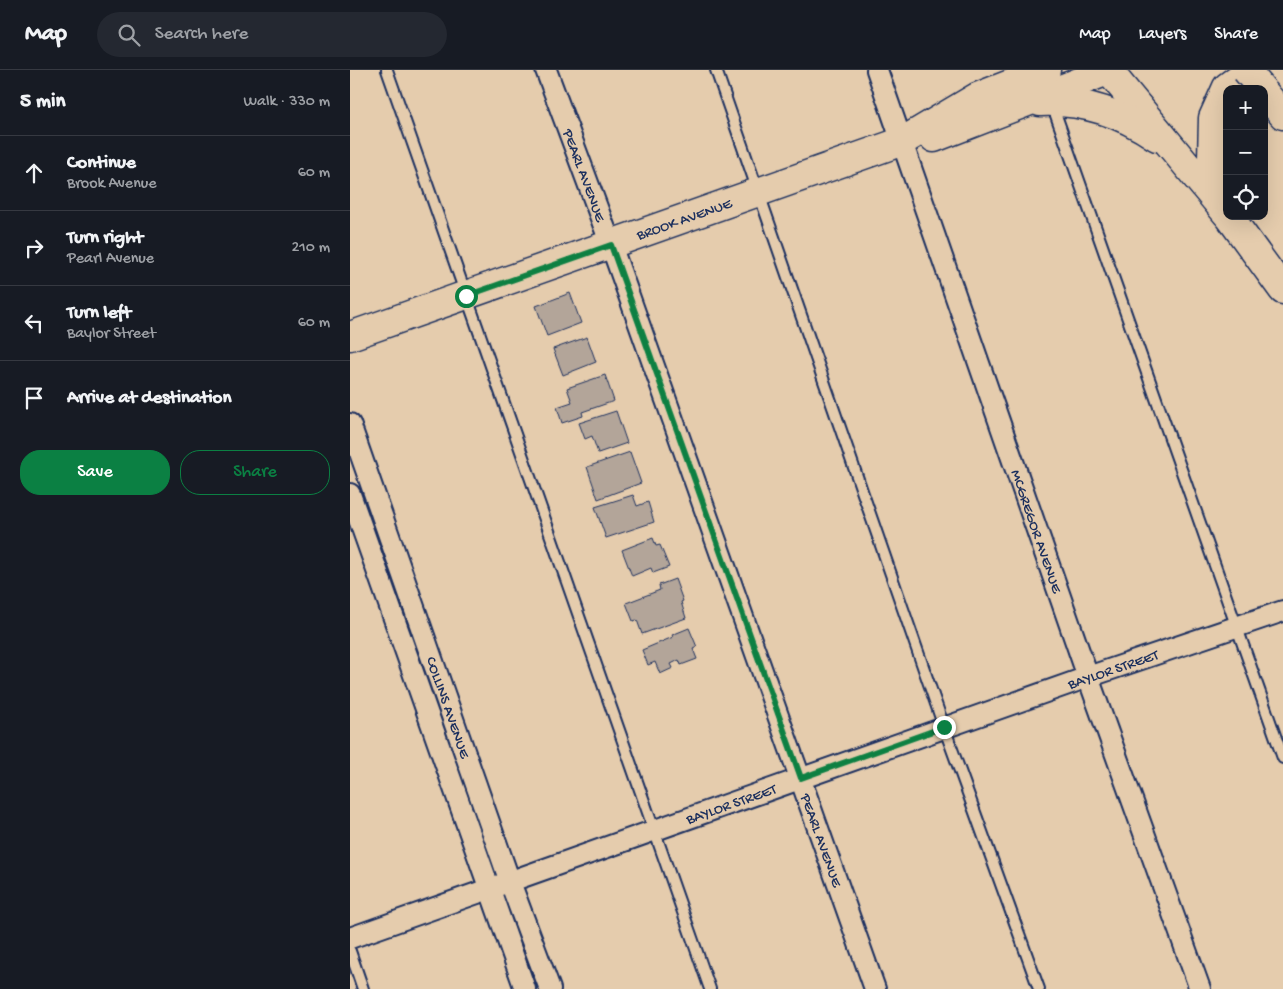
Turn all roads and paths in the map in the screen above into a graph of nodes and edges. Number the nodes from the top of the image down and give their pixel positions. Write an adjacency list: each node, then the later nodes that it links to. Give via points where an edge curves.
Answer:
1 (387, 70): 20 (lane)
2 (546, 70): 18 (street, PEARL AVENUE)
3 (716, 70): 14 (lane)
4 (878, 70): 12 (street, MCGREGOR AVENUE)
5 (1046, 70): 9 (main road, BROOK AVENUE)
6 (1109, 70): 9 (main road, BROOK AVENUE); 13 (main road)
7 (1248, 70): 8 (main road, bridge); 15 (main road, via 1226,87 1213,118 1212,158)
8 (1259, 85)
9 (1026, 90): 12 (main road, BROOK AVENUE, via 977,97); 13 (main road, via 1108,112); 25 (lane)
10 (1268, 97): 11 (main road)
11 (1283, 115)
12 (903, 141): 14 (main road, BROOK AVENUE); 26 (street, MCGREGOR AVENUE)
13 (1172, 147): 16 (main road)
14 (759, 192): 18 (main road, BROOK AVENUE); 27 (lane)
15 (1223, 192)
16 (1223, 206)
17 (1234, 220): 19 (main road)
18 (611, 245): 20 (main road, BROOK AVENUE); 29 (street, PEARL AVENUE)
19 (1281, 290)
20 (466, 296): 21 (main road, BROOK AVENUE); 30 (lane)
21 (350, 336)
22 (350, 424): 31 (street, COLLINS AVENUE)
23 (350, 494): 32 (street, COLLINS AVENUE)
24 (1283, 611): 25 (street, BAYLOR STREET)
25 (1236, 627): 26 (street, BAYLOR STREET); 28 (lane)
26 (1088, 676): 27 (street, BAYLOR STREET); 41 (street, MCGREGOR AVENUE)
27 (944, 727): 29 (street, BAYLOR STREET); 40 (lane)
28 (1283, 758)
29 (801, 778): 30 (street, BAYLOR STREET); 39 (street, PEARL AVENUE)
30 (654, 831): 31 (street, BAYLOR STREET); 38 (lane)
31 (510, 882): 32 (street, BAYLOR STREET); 37 (street, COLLINS AVENUE)
32 (490, 890): 33 (street, BAYLOR STREET); 36 (street, COLLINS AVENUE)
33 (350, 938)
34 (350, 951): 35 (lane)
35 (363, 989)
36 (525, 989)
37 (550, 989)
38 (710, 989)
39 (875, 989)
40 (1038, 989)
41 (1200, 989)

